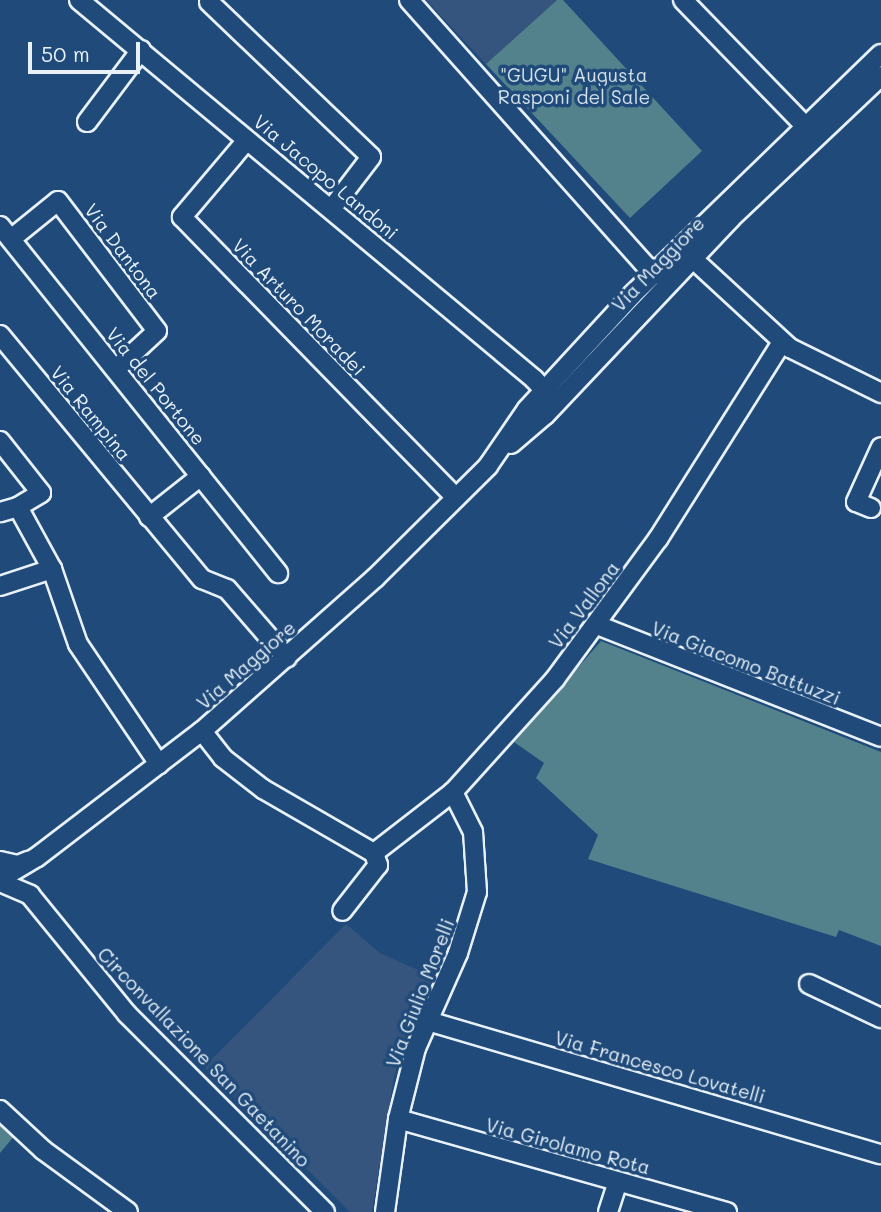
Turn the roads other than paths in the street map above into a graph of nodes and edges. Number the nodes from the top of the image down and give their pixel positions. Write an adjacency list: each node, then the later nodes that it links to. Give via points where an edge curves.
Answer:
1 (79, 0): 5 (street, Via Jacopo Landoni)
2 (409, 0): 18 (street)
3 (683, 0): 11 (street)
4 (209, 2): 15 (street, via 371,157)
5 (141, 50): 10 (street); 13 (street, Via Jacopo Landoni)
6 (881, 54): 9 (street, Via Maggiore)
7 (881, 65): 9 (street, via 860,86)
8 (881, 76): 12 (street, Via Maggiore)
9 (841, 91): 11 (street, Via Maggiore)
10 (87, 121)
11 (803, 127): 12 (street); 14 (street, Via Maggiore)
12 (821, 133): 17 (street, Via Maggiore)
13 (247, 140): 15 (street, Via Jacopo Landoni); 30 (street, Via Arturo Moradei, via 182,217)
14 (734, 194): 17 (street, via 728,213 692,247); 18 (street, Via Maggiore)
15 (332, 208): 23 (street, Via Jacopo Landoni)
16 (6, 233): 22 (street, Via del Portone); 22 (street, Via Dantona, via 58,201 157,331)
17 (692, 258): 19 (street, Via Maggiore); 21 (street)
18 (653, 274): 19 (street); 23 (street, Via Maggiore)
19 (673, 278): 25 (street, Via Maggiore)
20 (0, 335): 34 (street, Via Rampina)
21 (782, 342): 24 (street); 38 (street, Via Vallona, via 658,539)
22 (116, 369): 29 (street, Via del Portone)
23 (545, 390): 25 (street); 28 (street, Via Maggiore)
24 (881, 393)
25 (553, 406): 28 (street, Via Maggiore)
26 (0, 441): 31 (street, via 41,493)
27 (881, 447): 32 (street, via 856,502)
28 (498, 455): 30 (street, Via Maggiore)
29 (201, 476): 34 (street); 36 (street, Via del Portone)
30 (456, 498): 39 (street, Via Maggiore)
31 (18, 508): 33 (street); 35 (street)
32 (871, 508)
33 (0, 512)
34 (149, 517): 39 (street, Via Rampina, via 202,579 227,589)
35 (52, 569): 37 (street); 42 (street, via 78,644)
36 (278, 573)
37 (0, 586)
38 (597, 625): 40 (street, Via Giacomo Battuzzi); 43 (street, Via Vallona)
39 (287, 658): 41 (street, Via Maggiore)
40 (879, 730)
41 (202, 732): 42 (street, Via Maggiore); 44 (street, via 223,758 263,789)
42 (159, 764): 45 (street, Via Maggiore)
43 (453, 792): 44 (street, Via Vallona); 52 (street, Via Giulio Morelli, via 473,832 477,892 458,953)
44 (374, 853): 49 (street, via 378,865)
45 (37, 857): 46 (street, via 18,865); 47 (street, Via Maggiore); 48 (street, via 30,868)
46 (0, 861)
47 (0, 881): 48 (street, Circonvallazione San Gaetanino)
48 (30, 895): 58 (street, Circonvallazione San Gaetanino, via 127,1014)
49 (342, 911)
50 (809, 984): 51 (street)
51 (881, 1018)
52 (428, 1021): 54 (street, Via Giulio Morelli); 55 (street, Via Francesco Lovatelli)
53 (0, 1110): 57 (street, via 43,1150)
54 (398, 1119): 56 (street, Via Girolamo Rota); 59 (street, Via Giulio Morelli)
55 (881, 1154)
56 (618, 1182): 60 (street); 61 (street, Via Girolamo Rota)
57 (128, 1212)
58 (325, 1212)
59 (385, 1212)
60 (608, 1212)
61 (727, 1212)

